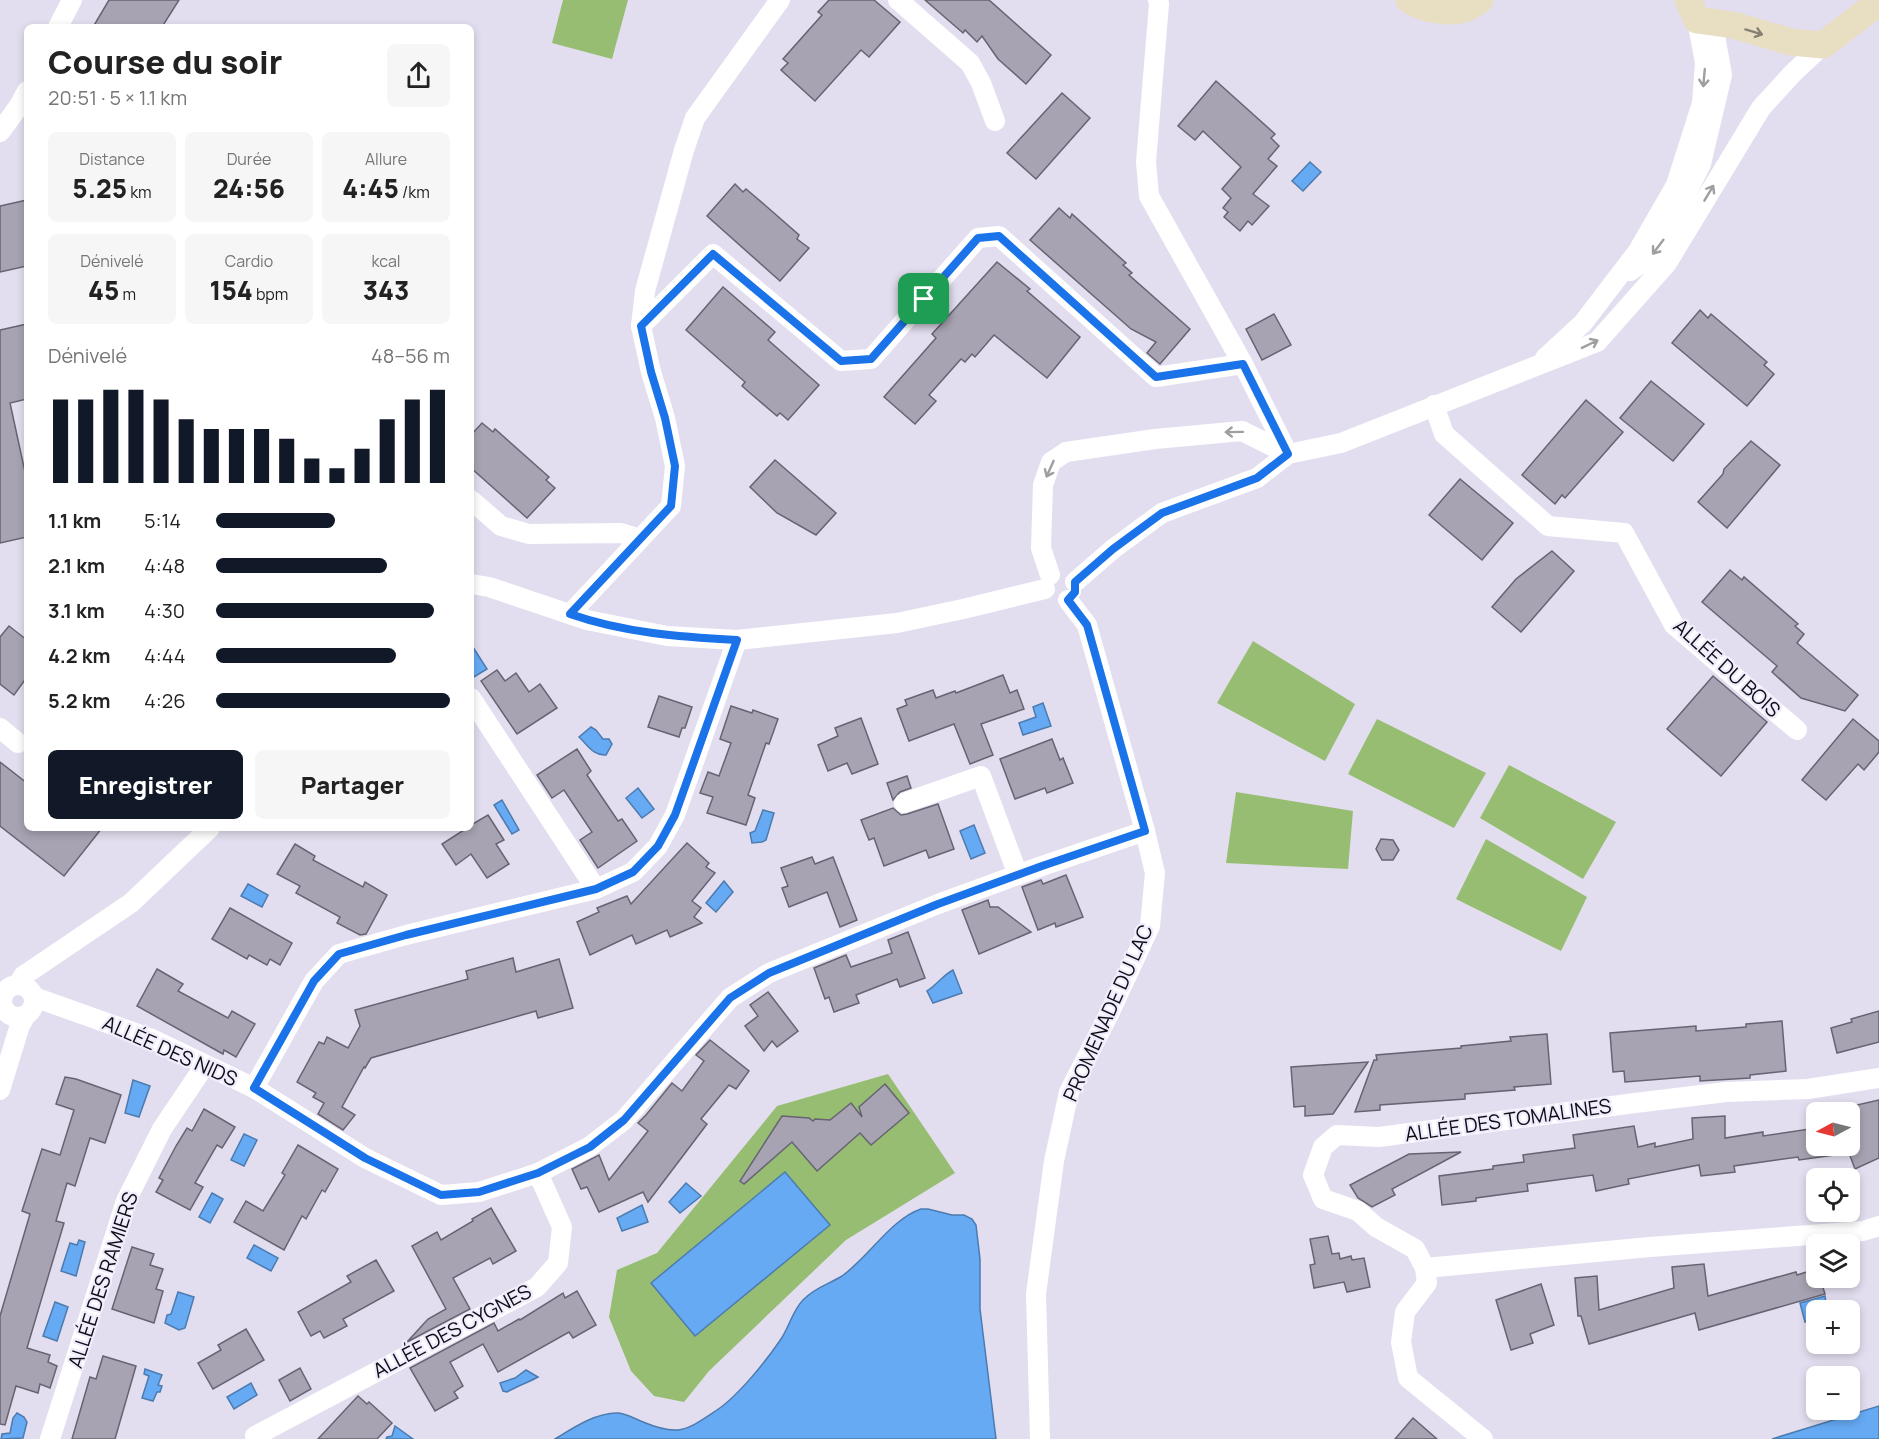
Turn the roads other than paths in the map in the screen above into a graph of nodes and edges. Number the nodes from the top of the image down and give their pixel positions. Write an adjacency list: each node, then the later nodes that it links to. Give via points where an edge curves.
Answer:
1 (72, 0): 9 (street)
2 (780, 0): 14 (street, via 695,118 645,291)
3 (898, 0): 12 (street, via 970,63)
4 (1158, 0): 15 (street, via 1146,162 1149,196)
5 (1410, 0): 6 (street, via 1427,9 1446,10 1467,8)
6 (1480, 0)
7 (1870, 8): 10 (street)
8 (1693, 10): 10 (street, one-way to 10, via 1791,42); 16 (street, one-way to 16, via 1705,63 1702,103 1676,185 1638,251 1583,323)
9 (60, 24)
10 (1823, 45): 16 (street, one-way to 10, via 1597,342 1667,263 1761,108)
11 (24, 97): 13 (street)
12 (995, 121)
13 (0, 132)
14 (641, 326): 15 (street, via 713,254 841,361 871,359 978,238 999,236 1156,377); 20 (street, via 675,466 671,506)
15 (1243, 364): 18 (street)
16 (1536, 366): 17 (street)
17 (1434, 405): 18 (street, via 1341,443); 28 (street, ALLÉE DU BOIS, via 1444,434 1548,526 1624,533 1674,625)
18 (1288, 454): 21 (street, one-way to 21, via 1242,431 1065,452 1051,462 1043,485 1041,548); 23 (street, via 1257,478 1162,513 1113,549)
19 (474, 503): 20 (street, via 501,526 530,534 621,532)
20 (640, 539): 24 (street)
21 (1047, 582): 23 (street, via 1046,594 1054,601 1064,602); 25 (street, via 963,609 897,623)
22 (474, 584): 24 (street)
23 (1072, 591): 32 (street, PROMENADE DU LAC, via 1087,625)
24 (570, 614): 25 (street, via 667,636)
25 (737, 640): 34 (street, via 675,815 658,846 633,872)
26 (474, 703): 34 (street)
27 (0, 728): 29 (street)
28 (1797, 730)
29 (18, 742)
30 (904, 803): 33 (street, via 981,776)
31 (207, 831): 35 (street, via 130,903 23,976)
32 (1145, 831): 33 (street, ALLÉE DES NIDS); 46 (street, PROMENADE DU LAC, via 1155,873 1150,926 1069,1092 1054,1161 1036,1294)
33 (1018, 875): 41 (street, ALLÉE DES NIDS, via 769,973 730,998 624,1120 590,1147)
34 (596, 889): 39 (street, via 339,954 314,981)
35 (26, 999): 36 (street, via 9,988); 36 (street, ALLÉE DES NIDS, via 21,1017 11,1015); 37 (street, ALLÉE DES NIDS, via 152,1039); 40 (street)
36 (1, 1003)
37 (205, 1065): 39 (street, ALLÉE DES NIDS); 45 (street, ALLÉE DES RAMIERS, via 162,1129 126,1201)
38 (1879, 1078): 43 (street, ALLÉE DES TOMALINES, via 1808,1089 1726,1092 1379,1137 1337,1135 1323,1147 1313,1175 1323,1199 1358,1211 1376,1227 1415,1249)
39 (254, 1088): 41 (street, ALLÉE DES NIDS, via 365,1158 441,1195 479,1192)
40 (0, 1090)
41 (538, 1173): 44 (street, ALLÉE DES CYGNES, via 562,1227 558,1263 537,1287)
42 (1879, 1226): 43 (street, via 1863,1231)
43 (1425, 1268): 47 (street, via 1427,1283 1405,1312 1401,1342 1408,1378)
44 (255, 1436)
45 (50, 1439)
46 (1040, 1439)
47 (1483, 1439)

